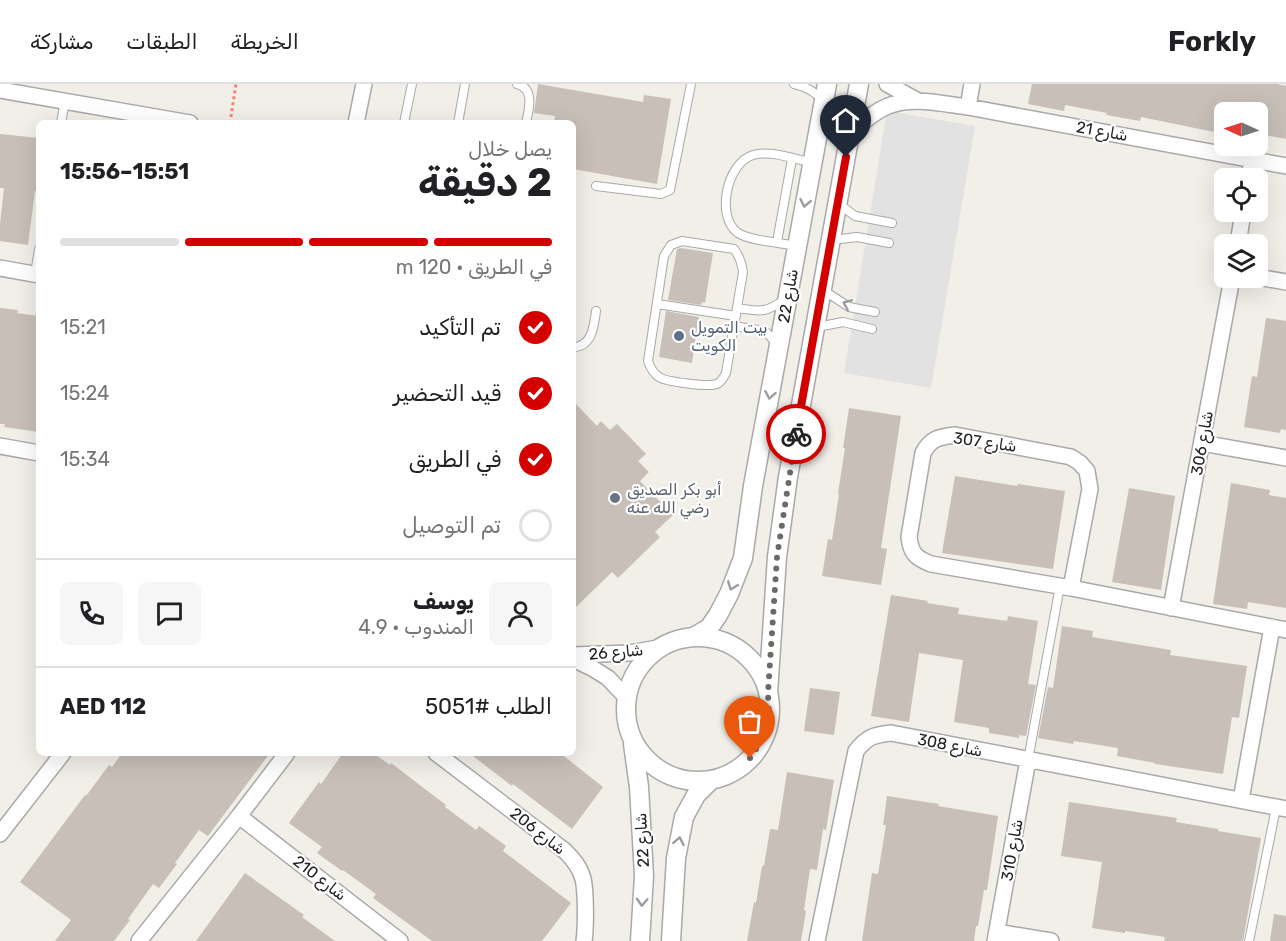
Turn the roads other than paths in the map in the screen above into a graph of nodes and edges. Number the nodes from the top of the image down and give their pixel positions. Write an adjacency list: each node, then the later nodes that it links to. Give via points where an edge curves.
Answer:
1 (409, 84): 18 (lane)
2 (465, 84): 19 (lane)
3 (517, 84): 20 (lane, via 529,93)
4 (691, 84): 27 (lane, via 670,190 661,194)
5 (794, 84): 11 (lane)
6 (859, 84): 21 (street, شارع 22)
7 (886, 84): 13 (street, شارع 21)
8 (972, 84): 14 (street)
9 (366, 86): 17 (street)
10 (0, 90): 12 (street)
11 (826, 92): 24 (street, شارع 22)
12 (65, 101): 15 (lane); 16 (street)
13 (918, 101): 14 (street, شارع 21); 21 (street, شارع 21, via 890,105)
14 (968, 106): 23 (street, شارع 21)
15 (62, 120)
16 (173, 120)
17 (357, 120)
18 (404, 120)
19 (459, 120)
20 (527, 120)
21 (850, 134): 28 (street, شارع 22)
22 (792, 159): 24 (lane); 31 (lane); 31 (lane, via 763,153 749,156 738,165 729,184 726,208 733,228 745,236)
23 (1252, 159): 25 (street, شارع 21); 26 (street)
24 (812, 163): 33 (street, شارع 22, one-way to 33)
25 (1286, 166)
26 (1251, 168)
27 (596, 186)
28 (837, 203): 29 (lane, via 862,219); 30 (street, شارع 22)
29 (892, 223)
30 (831, 240): 32 (lane, via 856,237); 39 (street, شارع 22)
31 (777, 242): 33 (lane)
32 (889, 243)
33 (797, 246): 40 (street, شارع 22)
34 (0, 268): 35 (street)
35 (36, 275)
36 (1268, 279): 37 (street)
37 (1286, 282)
38 (1230, 288): 50 (street, شارع 306)
39 (822, 289): 44 (lane, one-way to 39, via 849,307); 46 (street, شارع 22)
40 (788, 297): 43 (lane, via 770,310); 48 (street, شارع 22)
41 (657, 304): 43 (lane); 43 (lane, via 664,256 671,245 682,241 734,249 743,272); 45 (lane, via 648,361 659,377 668,380 710,386 722,380)
42 (596, 311): 49 (lane, via 588,341)
43 (736, 312): 45 (lane)
44 (875, 312)
45 (734, 326): 48 (lane, via 767,333)
46 (815, 327): 47 (lane, via 843,322); 61 (street, شارع 22, via 777,557)
47 (872, 329)
48 (779, 346): 57 (street, شارع 22, one-way to 57, via 743,558 718,615 709,628)
49 (576, 347)
50 (1202, 443): 53 (street); 55 (street, شارع 306)
51 (0, 446): 52 (street)
52 (36, 452)
53 (1286, 458)
54 (1066, 587): 54 (street, شارع 307, via 931,564 914,554 909,537 921,464 923,453 933,440 956,435 1071,457 1080,463 1087,471 1090,489); 55 (street, شارع 307); 67 (lane)
55 (1171, 608): 56 (street, شارع 307)
56 (1279, 629): 69 (street)
57 (695, 636): 58 (street, via 676,639); 61 (street, via 720,640 742,651 759,670)
58 (658, 648): 59 (street, شارع 26); 62 (street, via 637,669)
59 (576, 657)
60 (576, 659): 62 (street, شارع 26, via 608,678)
61 (768, 693): 68 (street, via 769,716 763,738 750,758 733,772)
62 (626, 697): 63 (street, via 626,719)
63 (632, 740): 68 (street, via 646,759 665,773 687,780); 77 (street, شارع 22, one-way to 77, via 644,876)
64 (61, 756): 72 (street)
65 (285, 756): 71 (street)
66 (440, 756): 76 (street, شارع 206, via 566,850 577,864 584,881)
67 (1028, 760): 69 (street, شارع 308); 73 (street, شارع 310); 79 (street, شارع 308, via 891,733 864,740 856,751)
68 (711, 780): 78 (street, شارع 22, one-way to 68, via 676,858 684,817 696,795)
69 (1240, 800): 70 (street, شارع 308)
70 (1281, 809): 81 (lane)
71 (239, 816): 74 (street, شارع 210); 75 (street)
72 (0, 834)
73 (996, 936): 80 (street)
74 (397, 940)
75 (139, 941)
76 (584, 941)
77 (640, 941)
78 (671, 941)
79 (817, 941)
80 (1051, 941)
81 (1249, 941)

